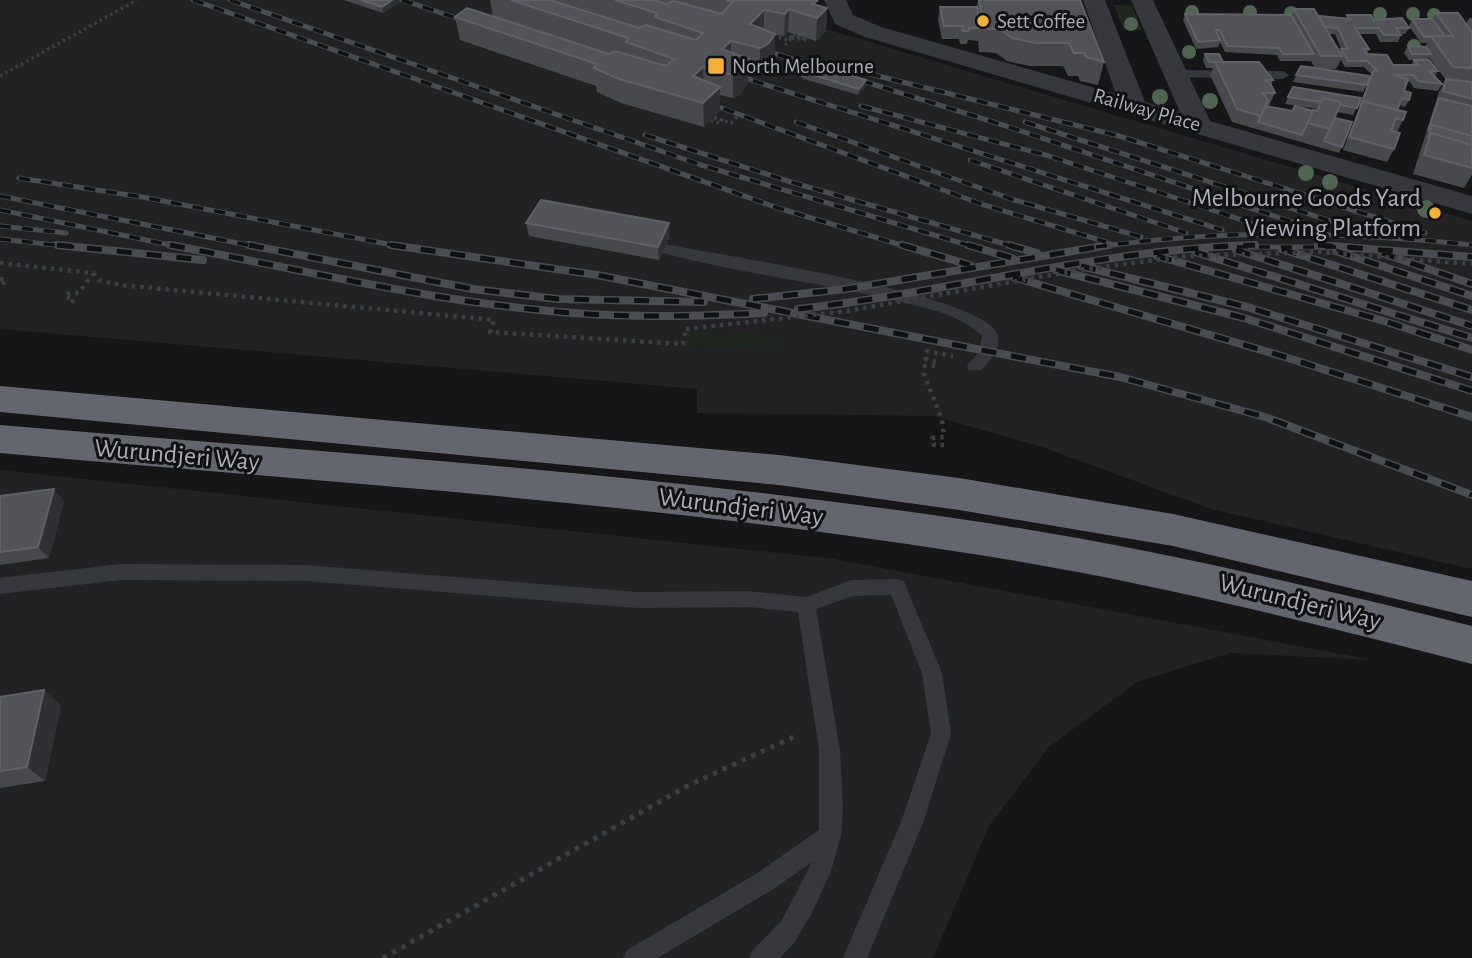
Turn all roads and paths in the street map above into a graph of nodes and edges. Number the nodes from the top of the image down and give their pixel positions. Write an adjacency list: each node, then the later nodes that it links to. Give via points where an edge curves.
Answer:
1 (137, 0): 11 (path)
2 (835, 0): 12 (street, Railway Place, via 841,16 859,27)
3 (1094, 0): 12 (street)
4 (1142, 0): 9 (street)
5 (762, 33): 8 (path, via 787,40 793,35 808,40 805,42 792,38 790,38 793,35 807,40 792,38)
6 (781, 33): 7 (path)
7 (773, 41)
8 (785, 45)
9 (1175, 74): 10 (lane); 15 (street)
10 (1283, 75)
11 (0, 76)
12 (1133, 105): 15 (street, Railway Place)
13 (737, 117): 14 (path, via 731,123 721,120 706,115 703,118 719,123 722,120 705,114)
14 (701, 118)
15 (1198, 124): 16 (street, Railway Place)
16 (1472, 205)
17 (664, 249): 24 (lane, via 828,280 961,313 990,335 987,354)
18 (0, 262): 20 (path)
19 (1472, 264): 20 (path, bridge, via 1320,251 1187,256 847,311 686,329 683,344 490,332 494,320 120,285 99,280)
20 (93, 273): 23 (path, via 79,293 67,294 65,297 74,299)
21 (0, 279): 22 (path, via 6,280)
22 (0, 287)
23 (72, 303)
24 (978, 364): 27 (path, via 927,351 926,359 936,366 925,366 924,374 944,438 932,438 934,445)
25 (0, 399): 29 (highway, Wurundjeri Way, via 779,470 958,494 1173,530)
26 (0, 439): 31 (highway, Wurundjeri Way, via 663,497 960,535 1175,572)
27 (944, 445)
28 (0, 586): 30 (lane, via 120,572 306,573 638,600 748,599)
29 (1472, 599)
30 (806, 605): 32 (lane); 37 (lane, via 851,588 897,587 932,673 941,734 912,823)
31 (1472, 645)
32 (825, 725): 33 (lane); 34 (path, via 749,754 668,793)
33 (830, 836): 35 (lane, via 764,882); 36 (lane, via 796,920 778,947)
34 (383, 958)
35 (635, 958)
36 (761, 958)
37 (855, 958)

